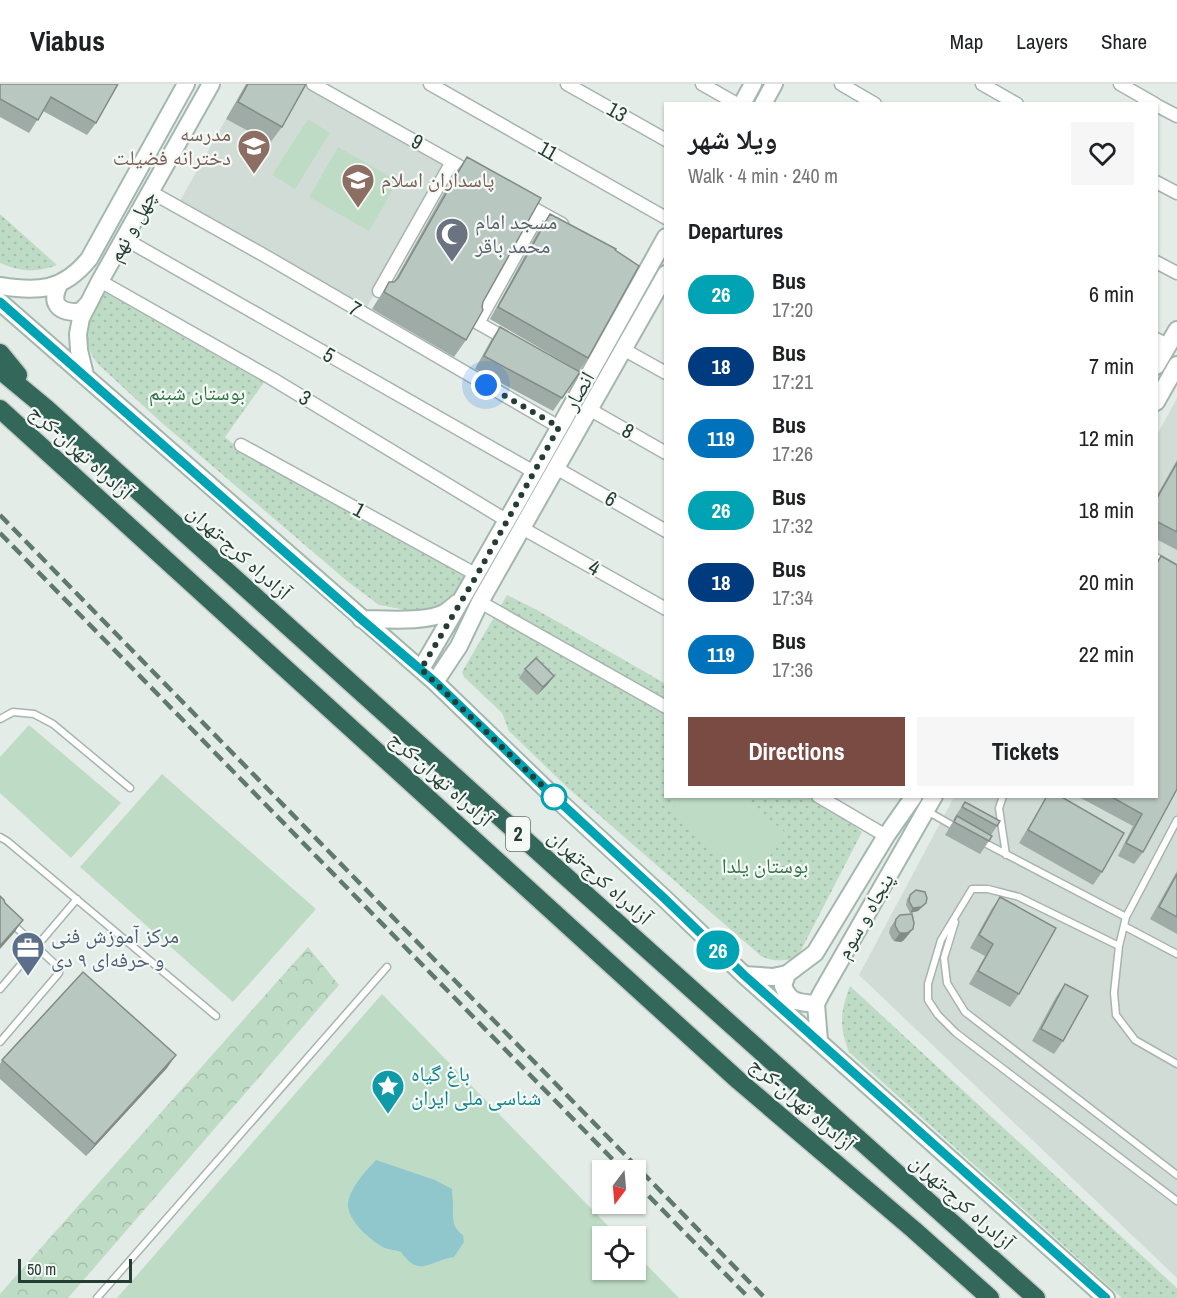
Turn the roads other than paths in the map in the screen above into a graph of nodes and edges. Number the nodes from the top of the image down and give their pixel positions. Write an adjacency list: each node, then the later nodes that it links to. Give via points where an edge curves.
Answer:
1 (186, 84): 35 (street, چهل و نهم, via 89,259)
2 (211, 84): 24 (street, چهل و نهم)
3 (313, 84): 21 (street, 9)
4 (430, 84): 28 (street, 11)
5 (567, 84): 20 (street, 13)
6 (702, 84): 12 (street)
7 (753, 84): 13 (street)
8 (774, 84): 14 (street)
9 (841, 84): 15 (street)
10 (982, 84): 16 (street)
11 (1120, 84): 17 (street)
12 (733, 102)
13 (743, 102)
14 (764, 102)
15 (872, 102)
16 (1014, 102)
17 (1152, 102)
18 (1158, 105): 19 (street)
19 (1177, 116)
20 (664, 139)
21 (452, 162): 22 (street, 9); 37 (street)
22 (486, 181)
23 (1158, 183): 25 (street)
24 (151, 192): 30 (street, چهل و نهم); 55 (street, 7)
25 (1177, 193)
26 (517, 198): 27 (street)
27 (540, 212): 29 (street); 43 (street, via 478,323)
28 (664, 217)
29 (571, 229)
30 (125, 239): 34 (street, چهل و نهم); 59 (street, 5)
31 (664, 240): 55 (street, انصار, via 642,269 579,380)
32 (1158, 263): 33 (street)
33 (1177, 273)
34 (100, 281): 40 (street, چهل و نهم); 60 (street, 3, via 271,378)
35 (60, 283): 36 (street, چهل و نهم, via 48,288); 40 (street, via 54,297 60,308 80,312)
36 (0, 286)
37 (379, 291)
38 (661, 294): 44 (street, انصار)
39 (0, 302): 50 (street)
40 (90, 302): 50 (street, چهل و نهم, via 78,334)
41 (1177, 330): 42 (street)
42 (1162, 342): 46 (street)
43 (523, 348)
44 (623, 349): 49 (street); 54 (street, انصار)
45 (0, 353): 53 (highway)
46 (1158, 358)
47 (1177, 365): 51 (street)
48 (0, 370): 53 (highway, آزادراه کرج-تهران / 2)
49 (664, 372)
50 (85, 375): 69 (street)
51 (1158, 398)
52 (0, 409): 105 (highway, آزادراه تهران-کرج / 2, via 739,1081)
53 (47, 409): 106 (highway, آزادراه کرج-تهران / 2)
54 (589, 409): 57 (street, 8); 58 (street, انصار)
55 (559, 427): 59 (street, انصار)
56 (241, 445): 65 (street, 1)
57 (664, 452)
58 (556, 468): 61 (street, انصار); 62 (street, 6)
59 (534, 472): 60 (street, انصار)
60 (506, 520): 65 (street, انصار)
61 (522, 528): 67 (street, انصار); 68 (street, 4)
62 (664, 530)
63 (1158, 558): 64 (lane)
64 (1177, 569)
65 (477, 575): 66 (street, انصار)
66 (463, 599): 69 (street, via 432,617); 70 (street, انصار)
67 (480, 602): 71 (street, انصار, via 459,646); 72 (street)
68 (664, 608)
69 (361, 619): 70 (street)
70 (421, 669): 71 (street)
71 (435, 682): 95 (street)
72 (664, 706)
73 (0, 719): 74 (lane, via 13,712 34,714 53,724)
74 (130, 788)
75 (821, 798): 81 (street)
76 (1003, 798): 84 (lane, via 999,808)
77 (912, 799): 78 (street); 81 (street, پنجاه و سوم)
78 (930, 803): 80 (lane); 97 (street, پنجاه و سوم)
79 (1177, 820): 88 (lane)
80 (959, 829)
81 (886, 836): 94 (street, پنجاه و سوم, via 815,953)
82 (0, 837): 85 (lane)
83 (977, 839): 84 (lane)
84 (1006, 855): 88 (lane)
85 (77, 899): 90 (lane); 98 (lane)
86 (959, 910): 91 (lane, via 972,889 988,890 1019,897); 102 (lane, via 944,958 947,983 966,1012); 103 (lane, via 941,940 928,984 928,1000 938,1015 956,1033)
87 (0, 912): 90 (lane)
88 (1126, 917): 89 (lane)
89 (1124, 926): 91 (lane); 92 (lane)
90 (36, 946): 96 (lane); 100 (lane, via 59,968 59,973)
91 (1119, 946): 101 (lane, via 1116,1015 1135,1040)
92 (1177, 954)
93 (387, 967): 104 (lane)
94 (787, 974): 95 (street); 97 (street, via 783,986 788,996 797,1002)
95 (744, 975): 99 (street)
96 (0, 989)
97 (816, 1004): 99 (street)
98 (216, 1016)
99 (819, 1041): 107 (street)
100 (0, 1042)
101 (1177, 1064)
102 (1177, 1174)
103 (1177, 1201)
104 (97, 1298)
105 (990, 1298)
106 (1036, 1298)
107 (1106, 1298)

